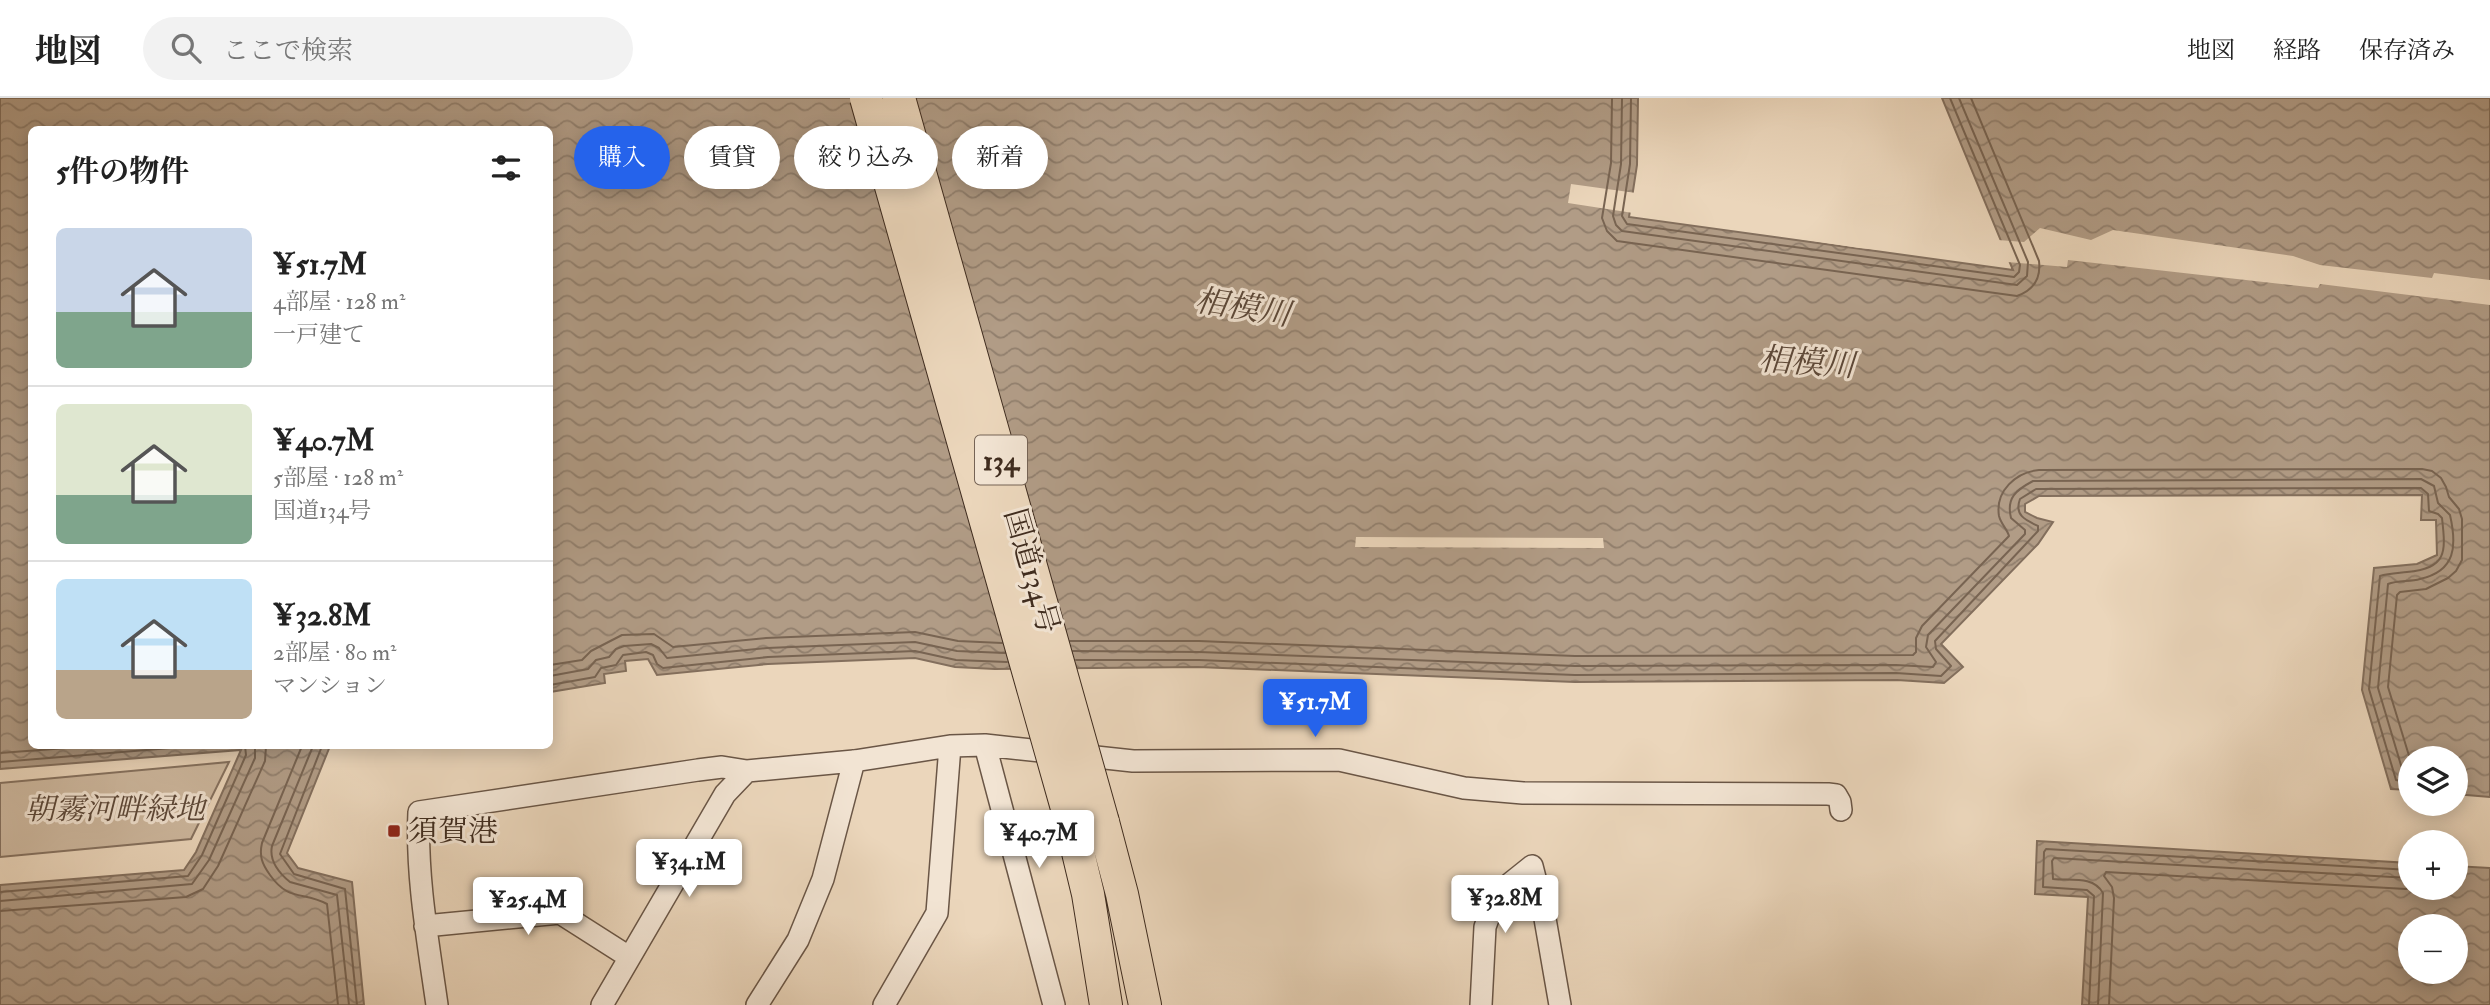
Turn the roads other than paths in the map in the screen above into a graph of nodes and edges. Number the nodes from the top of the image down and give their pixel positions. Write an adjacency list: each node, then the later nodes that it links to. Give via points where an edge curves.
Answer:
1 (866, 98): 15 (highway, 国道134号 / 134, bridge, via 1070,820 1088,894)
2 (899, 98): 16 (highway, 国道134号 / 134, bridge, via 1103,822)
3 (985, 745): 4 (street); 7 (street, via 1133,761 1339,760 1464,788 1523,793 1828,794 1836,795); 14 (street)
4 (950, 746): 5 (street); 13 (street, via 937,913)
5 (854, 761): 6 (street); 12 (street, via 823,879 798,940)
6 (747, 771): 8 (street, via 722,767 419,812); 9 (street, via 725,794)
7 (1841, 810)
8 (425, 926): 9 (street, via 560,913); 10 (street)
9 (629, 957): 11 (street)
10 (437, 1005)
11 (602, 1005)
12 (757, 1005)
13 (884, 1005)
14 (1054, 1005)
15 (1106, 1005)
16 (1145, 1005)
17 (1481, 1005): 18 (street, via 1485,927 1497,894 1532,866)
18 (1560, 1005)

